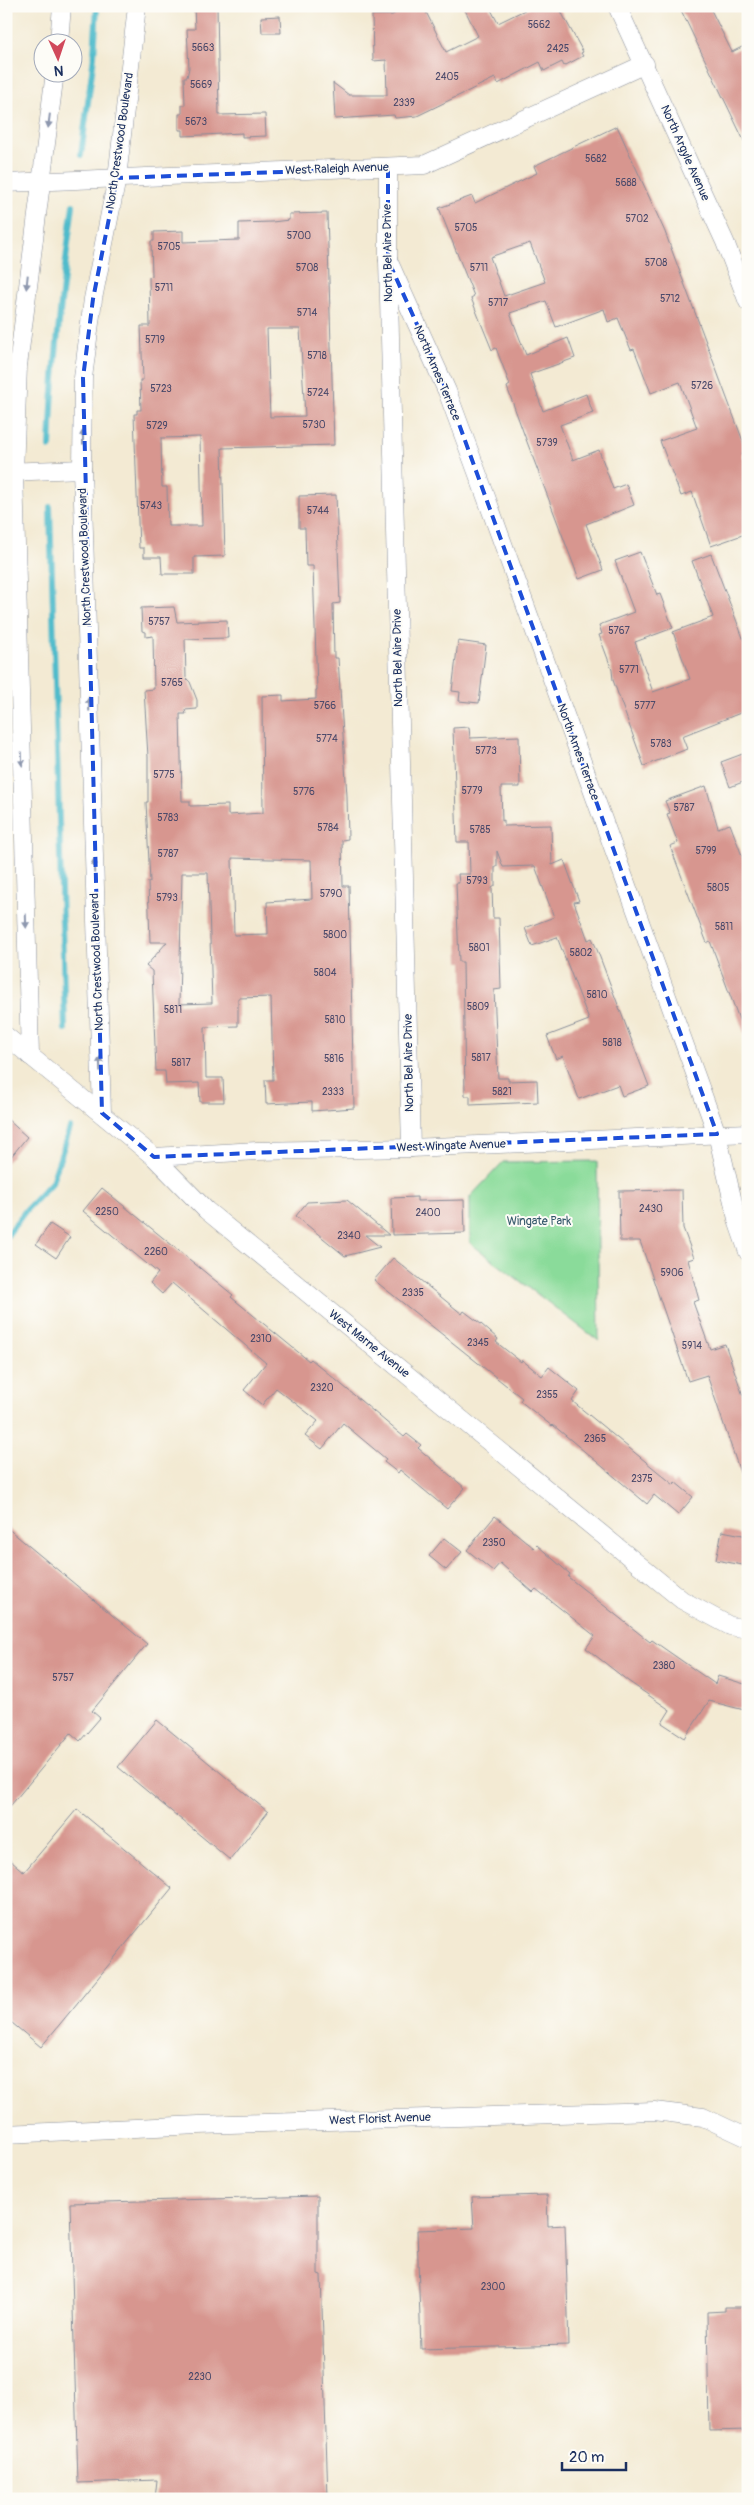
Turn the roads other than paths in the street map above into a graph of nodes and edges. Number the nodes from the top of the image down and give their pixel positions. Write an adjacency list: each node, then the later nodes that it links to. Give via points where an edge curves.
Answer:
1 (62, 6): 4 (street)
2 (137, 6): 8 (street, North Crestwood Boulevard)
3 (617, 6): 5 (street, North Argyle Avenue)
4 (60, 32)
5 (645, 64): 7 (street, West Raleigh Avenue, via 424,165); 12 (street, North Argyle Avenue, via 725,242)
6 (54, 82): 9 (street, one-way to 9)
7 (388, 168): 8 (street, West Raleigh Avenue); 11 (street, North Bel Aire Drive)
8 (117, 178): 9 (street, West Raleigh Avenue); 13 (street, North Crestwood Boulevard, one-way to 8, via 83,378 93,299)
9 (41, 182): 10 (street, West Raleigh Avenue); 14 (street, one-way to 14, via 18,366)
10 (6, 183)
11 (388, 260): 19 (street, North Ames Terrace, via 447,390); 20 (street, North Bel Aire Drive)
12 (748, 302)
13 (82, 469): 14 (street); 17 (street, North Crestwood Boulevard, one-way to 13)
14 (10, 472): 16 (street, one-way to 16)
15 (6, 1036): 16 (street, West Marne Avenue)
16 (30, 1056): 17 (street, West Marne Avenue)
17 (102, 1113): 21 (street, West Marne Avenue)
18 (748, 1133): 19 (street, West Wingate Avenue)
19 (717, 1134): 20 (street, West Wingate Avenue); 22 (street, North Ames Terrace)
20 (411, 1148): 21 (street, West Wingate Avenue, via 257,1151)
21 (154, 1158): 23 (street, West Marne Avenue, via 206,1210 682,1600 730,1626)
22 (748, 1252)
23 (748, 1629)
24 (6, 2134): 25 (street, West Florist Avenue, via 654,2111 703,2117)
25 (748, 2138)

